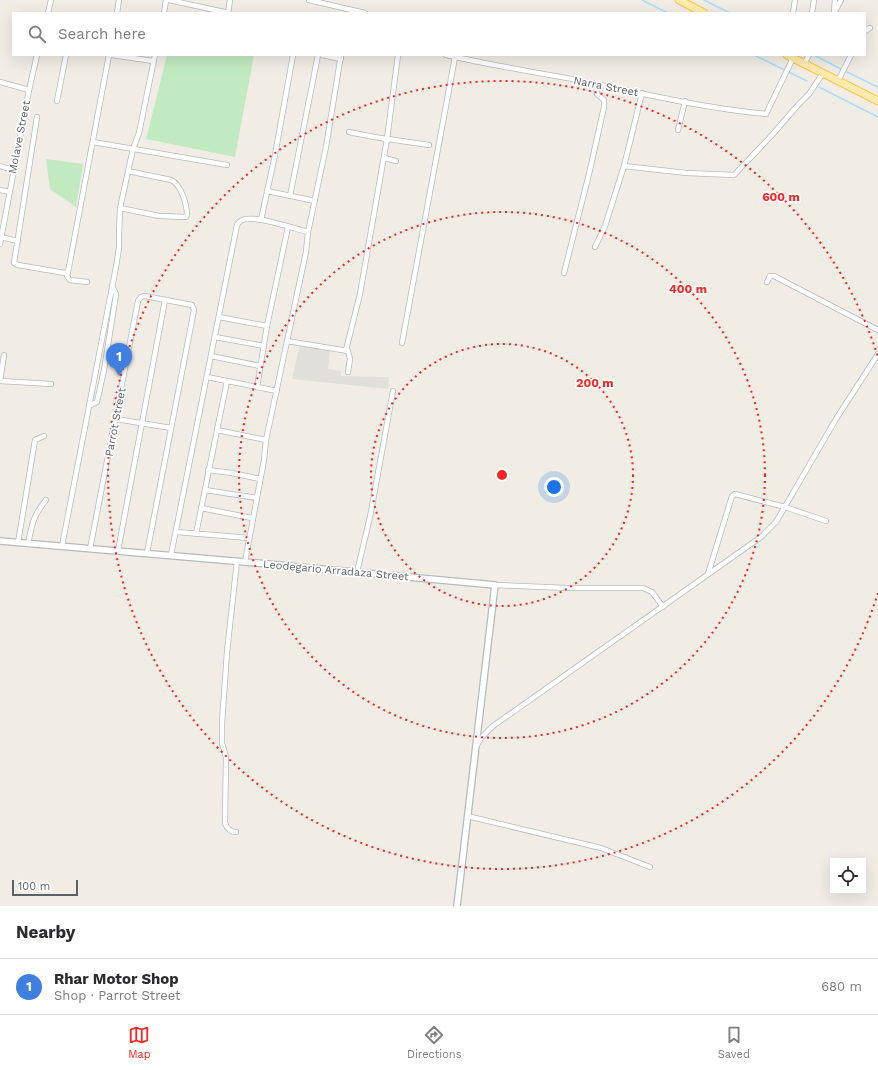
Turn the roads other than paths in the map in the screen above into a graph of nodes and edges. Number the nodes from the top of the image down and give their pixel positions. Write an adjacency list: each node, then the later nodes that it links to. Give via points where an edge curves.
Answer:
1 (51, 0): 12 (street)
2 (119, 0): 13 (street)
3 (166, 0): 14 (street)
4 (169, 0): 15 (street)
5 (230, 0): 16 (street)
6 (309, 0): 17 (street)
7 (678, 0): 18 (main road)
8 (795, 0): 19 (street)
9 (814, 0): 20 (street)
10 (835, 0): 21 (street)
11 (841, 0): 22 (street)
12 (48, 12)
13 (117, 12)
14 (164, 12)
15 (223, 12)
16 (228, 12)
17 (361, 12)
18 (702, 12)
19 (793, 12)
20 (812, 12)
21 (834, 12)
22 (835, 12)
23 (870, 28): 24 (street)
24 (866, 30)
25 (37, 56): 45 (street, Molave Street)
26 (66, 56): 47 (street)
27 (108, 56): 54 (street)
28 (118, 56): 39 (street)
29 (155, 56): 39 (street)
30 (293, 56): 65 (street)
31 (318, 56): 67 (street)
32 (398, 56): 53 (street)
33 (450, 56): 38 (street, Narra Street)
34 (792, 56): 40 (main road); 48 (street, Narra Street, via 766,114)
35 (808, 56): 40 (street)
36 (850, 56): 42 (street)
37 (341, 57): 68 (street)
38 (455, 57): 44 (street, Narra Street); 91 (street)
39 (154, 62): 56 (street, via 139,133)
40 (804, 64): 41 (main road)
41 (823, 74): 42 (main road); 61 (street, via 810,94 734,175)
42 (838, 81): 49 (main road)
43 (0, 82): 45 (street)
44 (596, 85): 46 (street, Narra Street); 79 (street, via 597,94 604,100 604,106)
45 (29, 90): 62 (street, Molave Street)
46 (642, 93): 48 (street, Narra Street); 61 (street)
47 (57, 101)
48 (684, 101): 51 (street)
49 (878, 101)
50 (37, 118): 75 (street)
51 (678, 130)
52 (349, 132): 53 (street)
53 (387, 139): 55 (street); 57 (street)
54 (93, 142): 56 (street); 78 (street)
55 (429, 145)
56 (133, 149): 59 (street); 63 (street)
57 (384, 158): 58 (street); 93 (street, via 360,294)
58 (396, 161)
59 (227, 165)
60 (0, 166): 62 (street)
61 (624, 166): 77 (street, via 605,226)
62 (13, 170): 66 (street, Molave Street)
63 (128, 171): 69 (street); 69 (street, via 176,182 182,193 187,215 159,216)
64 (0, 190): 66 (street)
65 (268, 191): 67 (street); 71 (street)
66 (9, 192): 70 (street, Molave Street)
67 (290, 196): 68 (street)
68 (314, 200): 73 (street)
69 (120, 208): 82 (street, via 119,248)
70 (2, 214): 74 (street, Molave Street)
71 (261, 220): 72 (street); 86 (street, via 245,219 237,225)
72 (288, 227): 73 (street); 87 (street)
73 (308, 232): 90 (street)
74 (1, 237): 75 (street); 76 (street, Molave Street)
75 (18, 241): 78 (street, via 14,261 16,264)
76 (0, 244)
77 (595, 246)
78 (68, 272): 80 (street, via 70,280)
79 (564, 273)
80 (86, 282)
81 (767, 282): 88 (street, via 770,276 774,276)
82 (112, 286): 83 (street); 84 (street)
83 (115, 293): 84 (street); 99 (street)
84 (110, 296): 96 (street)
85 (165, 300): 110 (street, Parrot Street, via 141,297 138,301); 111 (street); 112 (street, via 194,307)
86 (219, 317): 87 (street); 89 (street)
87 (267, 326): 92 (street)
88 (878, 330)
89 (215, 337): 92 (street); 97 (street)
90 (287, 341): 93 (street); 106 (street)
91 (402, 343)
92 (264, 346): 98 (street)
93 (346, 350): 100 (street, via 350,354)
94 (878, 354): 121 (street, via 836,419)
95 (4, 355): 103 (street, via 0,381)
96 (98, 356): 99 (street); 104 (street)
97 (211, 356): 98 (street); 101 (street)
98 (260, 366): 105 (street)
99 (104, 370): 108 (street)
100 (348, 372)
101 (206, 377): 102 (street); 125 (street)
102 (227, 381): 105 (street); 113 (street)
103 (51, 384)
104 (92, 386): 108 (street); 109 (street)
105 (256, 387): 106 (street)
106 (277, 391): 115 (street)
107 (394, 391): 138 (street, via 372,510)
108 (100, 392): 109 (street, via 97,402)
109 (89, 406): 131 (street)
110 (116, 419): 111 (street); 132 (street, Parrot Street)
111 (143, 424): 112 (street); 133 (street)
112 (171, 428): 134 (street)
113 (217, 430): 115 (street); 116 (street)
114 (44, 436): 129 (street, via 36,440)
115 (266, 440): 117 (street)
116 (208, 470): 117 (street); 118 (street)
117 (260, 479): 119 (street)
118 (205, 490): 119 (street); 122 (street)
119 (257, 498): 123 (street)
120 (46, 500): 130 (street, via 33,518)
121 (785, 507): 124 (street); 139 (street, via 776,522 761,537); 139 (street, via 738,494 732,496)
122 (201, 508): 123 (street); 126 (street)
123 (252, 518): 127 (street)
124 (826, 521)
125 (177, 532): 126 (street); 135 (street)
126 (196, 534): 127 (street)
127 (249, 538): 137 (street)
128 (0, 541): 129 (street, Leodegario Arradaza Street)
129 (18, 543): 130 (street, Leodegario Arradaza Street)
130 (28, 544): 131 (street, Leodegario Arradaza Street)
131 (62, 546): 132 (street, Leodegario Arradaza Street)
132 (90, 549): 133 (street, Leodegario Arradaza Street)
133 (118, 551): 134 (street, Leodegario Arradaza Street)
134 (147, 554): 135 (street, Leodegario Arradaza Street)
135 (171, 556): 136 (street, Leodegario Arradaza Street)
136 (237, 561): 137 (street, Leodegario Arradaza Street); 144 (street, via 222,724 222,743 226,757 225,823 228,829)
137 (245, 562): 138 (street, Leodegario Arradaza Street)
138 (357, 572): 140 (street, Leodegario Arradaza Street)
139 (708, 575): 141 (street)
140 (495, 585): 141 (street, Leodegario Arradaza Street, via 643,588 652,592); 142 (street)
141 (663, 607): 142 (street)
142 (479, 736): 143 (street, via 475,748)
143 (467, 816): 145 (street, via 601,848); 146 (street)
144 (236, 832)
145 (650, 867)
146 (457, 906)

